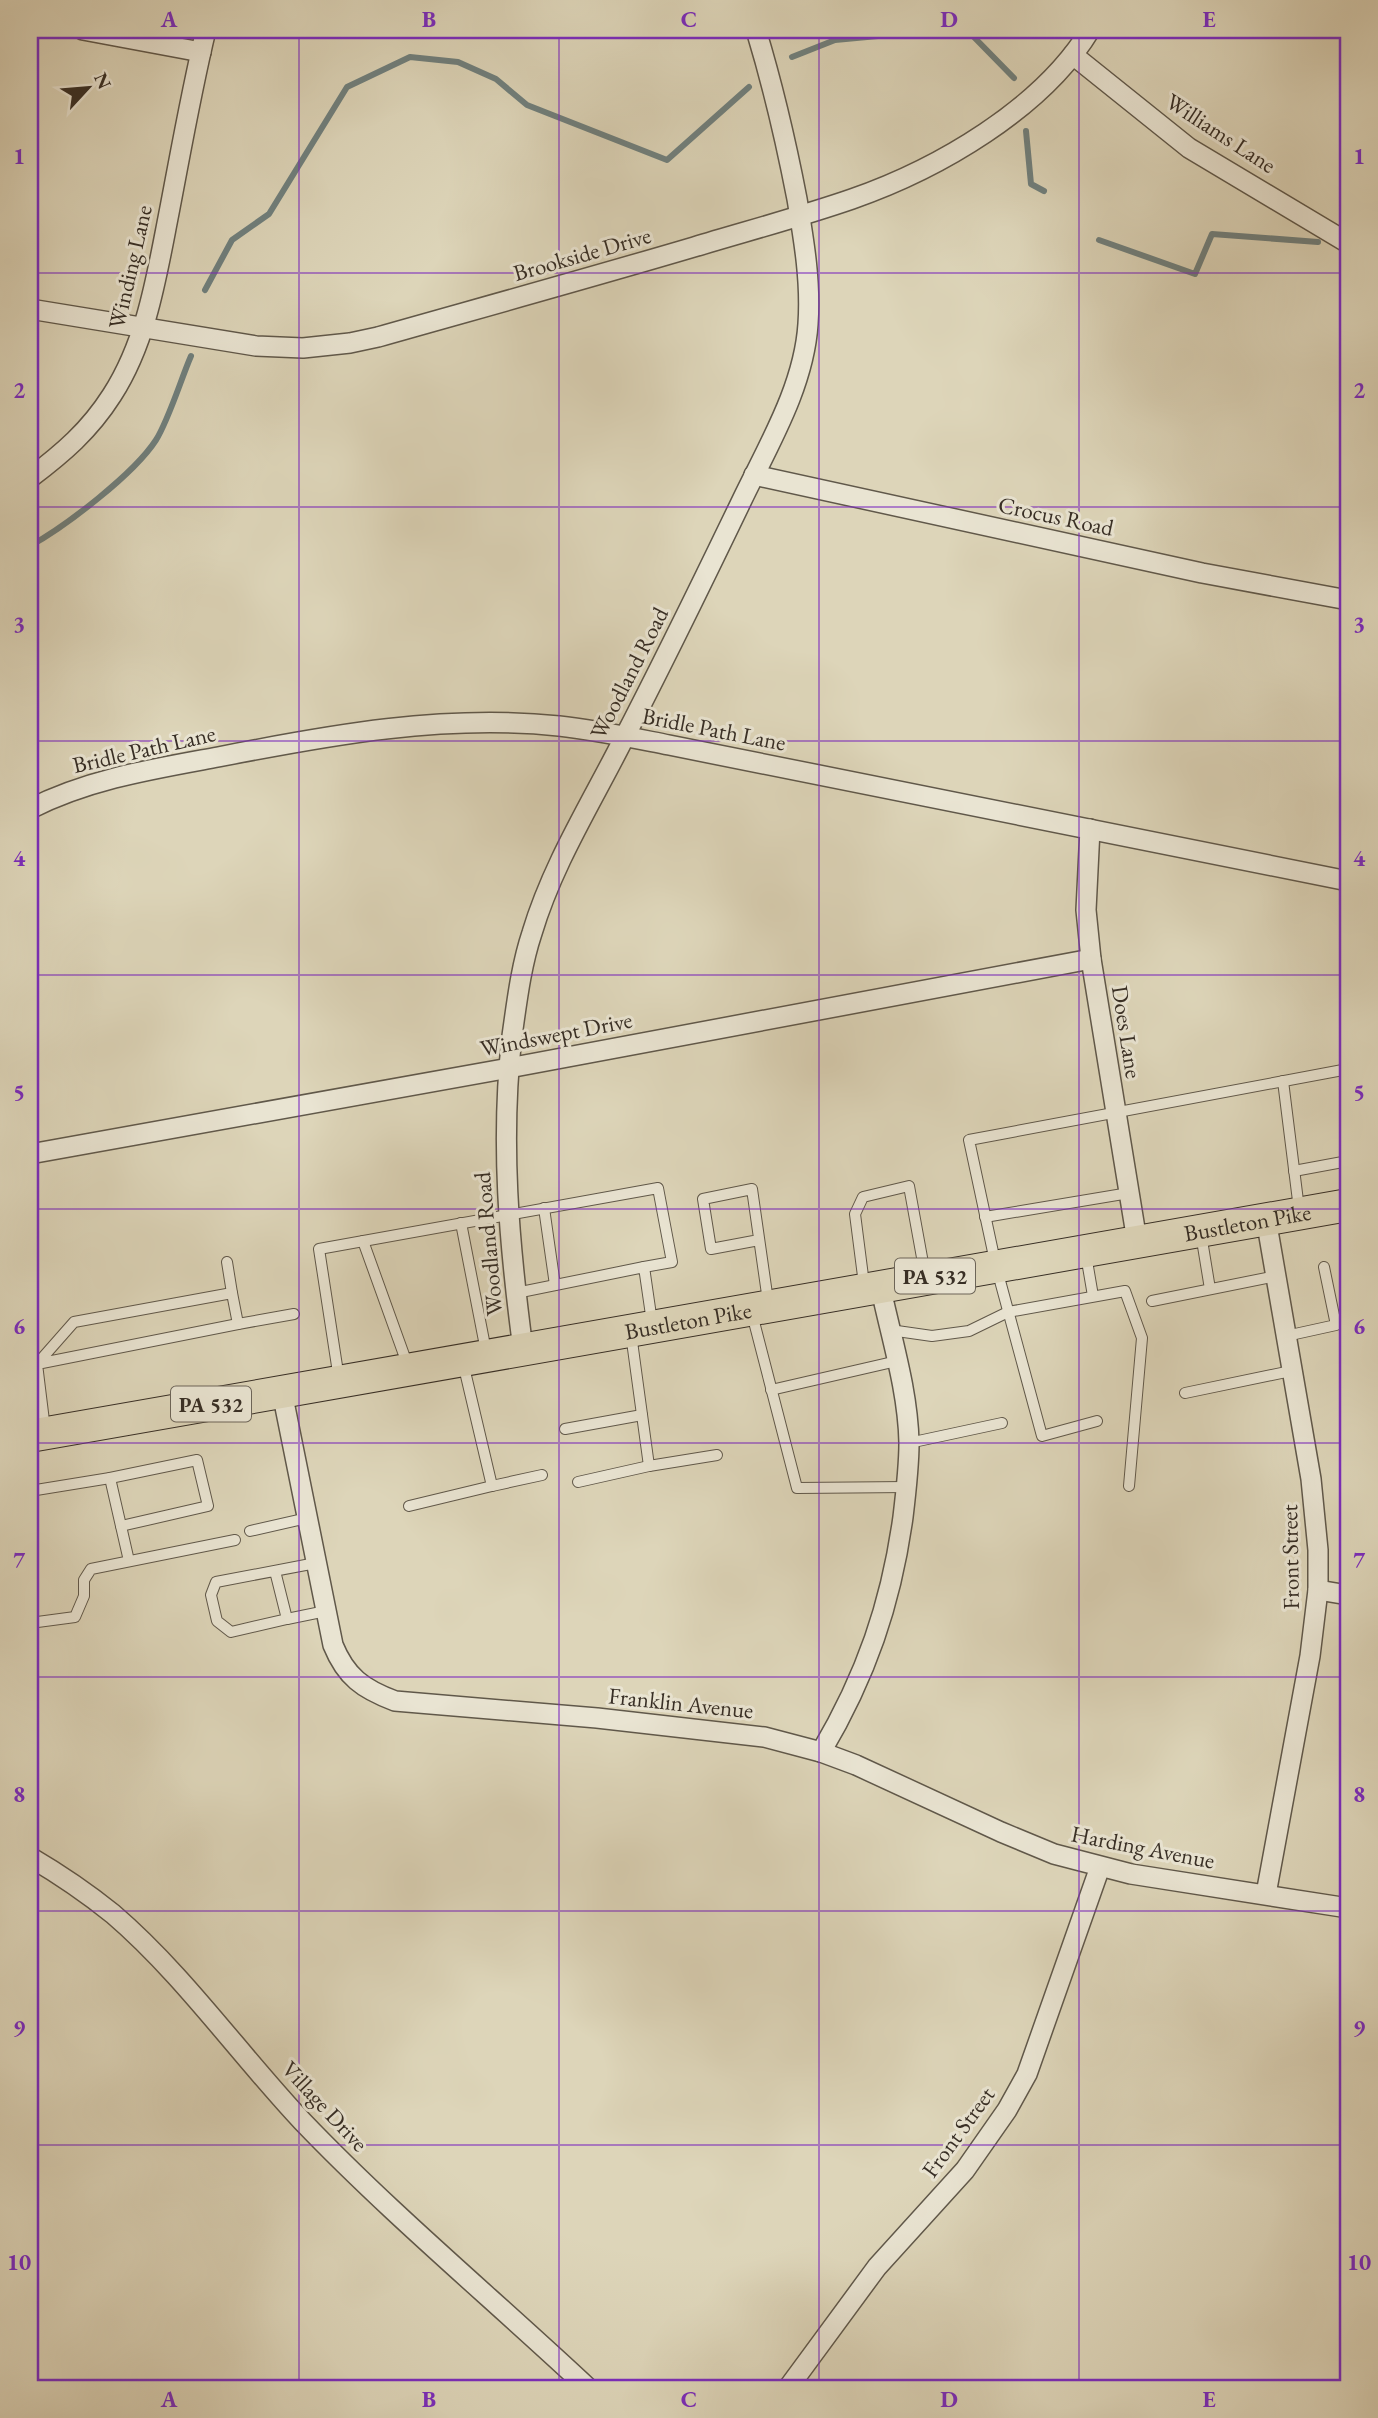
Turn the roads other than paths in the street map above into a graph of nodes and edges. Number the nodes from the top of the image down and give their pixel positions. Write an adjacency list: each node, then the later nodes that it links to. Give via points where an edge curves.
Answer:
1 (83, 30): 5 (street)
2 (205, 30): 5 (street, Winding Lane)
3 (756, 30): 7 (street, Woodland Road, via 783,123)
4 (1090, 30): 6 (street, Brookside Drive)
5 (201, 52): 10 (street, Winding Lane)
6 (1073, 55): 7 (street, Brookside Drive, via 1033,98 977,138 895,181); 8 (street, Williams Lane, via 1189,148)
7 (799, 215): 10 (street, Brookside Drive, via 350,343 256,346); 11 (street, Woodland Road, via 810,291 808,328 789,400)
8 (1348, 243)
9 (30, 309): 10 (street, Brookside Drive)
10 (144, 328): 12 (street, Winding Lane, via 112,395 86,430)
11 (754, 475): 13 (street, Crocus Road, via 1202,573); 14 (street, Woodland Road)
12 (30, 478)
13 (1348, 600)
14 (625, 737): 15 (street, Bridle Path Lane, via 560,726 494,723 364,730 125,774 74,789); 16 (street, Bridle Path Lane); 19 (street, Woodland Road, via 554,874 539,913 521,974)
15 (30, 809)
16 (1090, 829): 17 (street, Bridle Path Lane); 18 (street, Does Lane, via 1086,910)
17 (1348, 881)
18 (1091, 959): 19 (street, Windswept Drive); 22 (street, Does Lane)
19 (509, 1068): 23 (street, Windswept Drive); 29 (street, Woodland Road, via 505,1130)
20 (1348, 1069): 21 (lane)
21 (1283, 1081): 22 (lane); 25 (lane)
22 (1116, 1114): 26 (street, Does Lane); 31 (lane, via 969,1140)
23 (30, 1154)
24 (1348, 1161): 25 (lane)
25 (1294, 1171): 30 (lane)
26 (1129, 1193): 31 (lane); 37 (street, Does Lane)
27 (1348, 1205): 30 (main road, Bustleton Pike / PA 532)
28 (544, 1208): 29 (lane); 41 (lane, via 658,1188 672,1262); 45 (lane)
29 (508, 1214): 33 (lane); 49 (street, Woodland Road)
30 (1299, 1214): 32 (main road, Bustleton Pike / PA 532)
31 (985, 1217): 40 (lane)
32 (1266, 1219): 34 (main road, Bustleton Pike / PA 532); 43 (street, Front Street)
33 (461, 1223): 36 (lane); 60 (lane)
34 (1200, 1230): 37 (main road, Bustleton Pike / PA 532); 47 (lane)
35 (759, 1240): 35 (lane, via 752,1189 702,1199 711,1249); 52 (lane)
36 (363, 1241): 63 (lane); 65 (lane, via 319,1249)
37 (1137, 1241): 38 (main road, Bustleton Pike / PA 532)
38 (1086, 1251): 40 (main road, Bustleton Pike / PA 532); 50 (lane)
39 (227, 1262): 48 (lane)
40 (996, 1266): 44 (main road, Bustleton Pike / PA 532); 53 (lane)
41 (644, 1267): 45 (lane); 56 (lane)
42 (1324, 1267): 58 (lane, via 1336,1325)
43 (1276, 1276): 47 (lane); 58 (street, Front Street)
44 (926, 1278): 46 (main road, Bustleton Pike / PA 532); 46 (lane, via 909,1186 863,1197 855,1214)
45 (555, 1285): 49 (lane)
46 (872, 1287): 52 (main road, Bustleton Pike / PA 532); 57 (street)
47 (1210, 1289): 51 (lane)
48 (232, 1293): 55 (lane); 62 (lane, via 74,1322)
49 (516, 1293): 59 (street, Woodland Road)
50 (1093, 1296): 53 (lane); 81 (lane, via 1125,1291 1142,1338)
51 (1152, 1301)
52 (760, 1307): 56 (main road, Bustleton Pike / PA 532); 66 (lane)
53 (1008, 1312): 57 (lane, via 969,1332 932,1336); 70 (lane, via 1042,1436)
54 (294, 1314): 55 (lane)
55 (237, 1324): 62 (lane)
56 (641, 1328): 59 (main road, Bustleton Pike / PA 532); 69 (lane)
57 (890, 1329): 61 (street)
58 (1286, 1336): 64 (street, Front Street)
59 (523, 1349): 60 (main road, Bustleton Pike / PA 532)
60 (475, 1357): 63 (main road, Bustleton Pike / PA 532); 80 (lane)
61 (897, 1361): 66 (lane); 74 (street)
62 (37, 1364): 73 (lane)
63 (410, 1370): 65 (main road, Bustleton Pike / PA 532)
64 (1291, 1371): 68 (lane); 92 (street, Front Street, via 1316,1514)
65 (339, 1381): 67 (main road, Bustleton Pike / PA 532)
66 (771, 1390): 82 (lane, via 797,1488)
67 (282, 1392): 73 (main road, Bustleton Pike / PA 532); 85 (street, Franklin Avenue)
68 (1185, 1393)
69 (642, 1415): 72 (lane); 76 (lane)
70 (1097, 1422)
71 (1002, 1423): 74 (lane)
72 (565, 1429)
73 (38, 1434)
74 (909, 1443): 82 (street)
75 (717, 1455): 76 (lane)
76 (649, 1466): 79 (lane)
77 (542, 1475): 80 (lane)
78 (110, 1478): 83 (lane); 86 (lane); 86 (lane, via 197,1460 208,1506)
79 (578, 1482)
80 (492, 1486): 84 (lane)
81 (1129, 1486)
82 (907, 1487): 97 (street, via 885,1612 859,1681)
83 (30, 1490)
84 (409, 1506)
85 (307, 1518): 87 (lane); 90 (street, Franklin Avenue)
86 (121, 1526): 89 (lane)
87 (250, 1531)
88 (235, 1540): 89 (lane)
89 (129, 1561): 96 (lane, via 91,1569 83,1580 84,1596 75,1617)
90 (316, 1563): 91 (lane); 94 (street, Franklin Avenue)
91 (275, 1570): 95 (lane); 95 (lane, via 216,1582 211,1595 217,1621 231,1632)
92 (1318, 1590): 93 (street); 100 (street, Front Street, via 1311,1656)
93 (1348, 1595)
94 (326, 1611): 95 (lane); 97 (street, Franklin Avenue, via 340,1661 363,1686 395,1701 729,1731)
95 (287, 1619)
96 (30, 1623)
97 (821, 1752): 99 (street, Harding Avenue, via 1011,1837)
98 (30, 1857): 102 (street, Village Drive, via 85,1893 138,1937 301,2120 391,2211)
99 (1100, 1867): 100 (street, Harding Avenue); 103 (street, Front Street, via 1027,2074 1007,2110 965,2170 877,2267)
100 (1266, 1894): 101 (street, Harding Avenue)
101 (1348, 1908)
102 (587, 2388)
103 (788, 2388)

